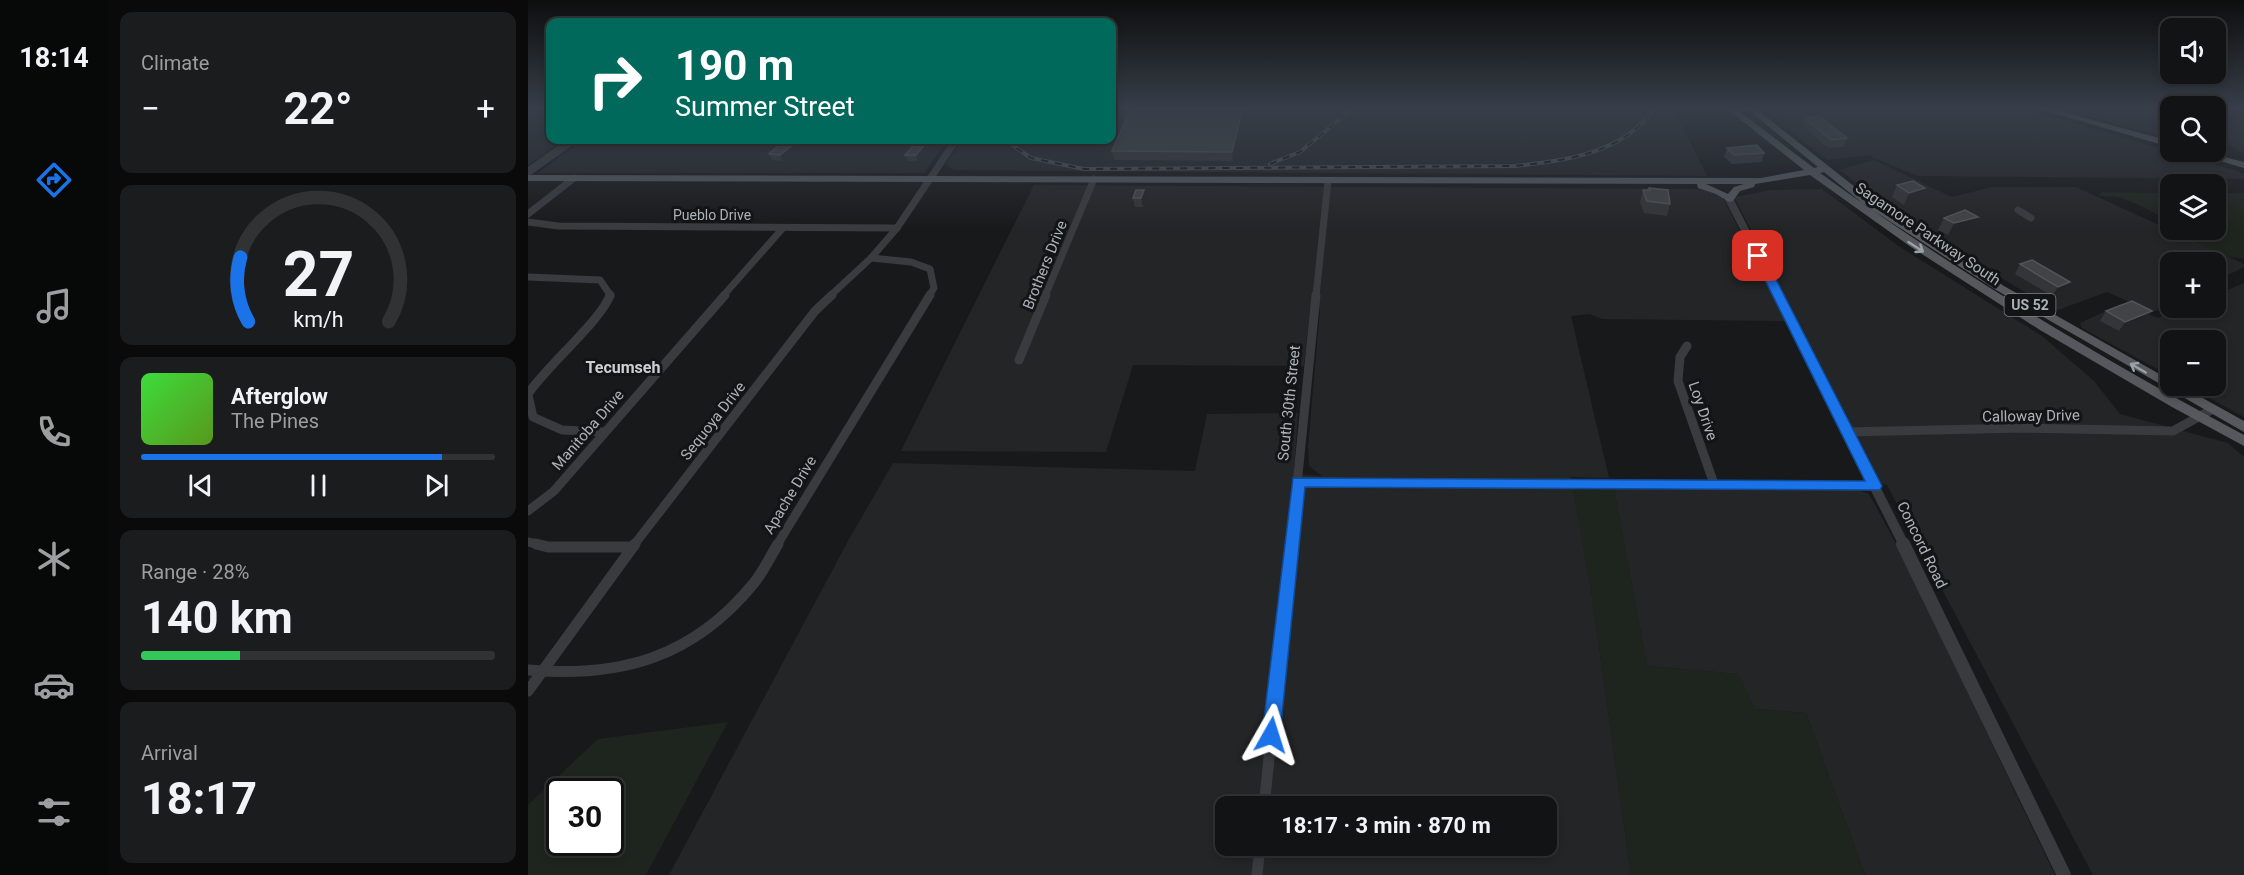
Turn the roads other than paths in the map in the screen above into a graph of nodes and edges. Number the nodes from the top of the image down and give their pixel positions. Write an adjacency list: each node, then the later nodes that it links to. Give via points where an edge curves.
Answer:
1 (561, 149): 8 (street)
2 (950, 149): 12 (street, Sequoya Drive)
3 (1800, 149): 7 (main road, Sagamore Parkway South)
4 (1782, 150): 9 (main road, Sagamore Parkway South); 14 (main road, via 1795,168)
5 (2226, 160): 6 (main road)
6 (2244, 165)
7 (1825, 169): 9 (main road, US 52); 33 (main road, Sagamore Parkway South / US 52, one-way to 7, via 2000,288 1870,204)
8 (528, 172)
9 (1810, 172): 14 (main road, US 52); 19 (main road, Sagamore Parkway South)
10 (528, 178): 11 (main road, US 52)
11 (574, 178): 12 (main road, US 52); 22 (street)
12 (931, 178): 13 (main road, US 52); 26 (street, Sequoya Drive)
13 (1094, 179): 15 (main road, US 52); 31 (street, Brothers Drive)
14 (1781, 180): 16 (main road, US 52); 18 (main road, US 52); 19 (main road, US 52, via 1808,181)
15 (1328, 181): 16 (main road, US 52); 39 (street, South 30th Street)
16 (1642, 182): 17 (main road, US 52)
17 (1694, 185): 18 (main road, US 52); 20 (main road, via 1715,190)
18 (1753, 185): 20 (main road, via 1737,189)
19 (1834, 189): 34 (main road, Sagamore Parkway South / US 52, one-way to 34, via 1966,279)
20 (1729, 199): 37 (street, Concord Road)
21 (2018, 210): 23 (street)
22 (528, 214)
23 (2031, 218)
24 (528, 222): 25 (street, Pueblo Drive, via 558,226)
25 (783, 228): 26 (street, Pueblo Drive); 36 (street, Manitoba Drive)
26 (897, 228): 27 (street, Sequoya Drive)
27 (871, 258): 44 (street, Sequoya Drive, via 815,311); 46 (street, Apache Drive, via 921,264 930,269 934,288 755,582 711,626 637,663 598,672)
28 (532, 277): 29 (street); 32 (street, via 600,280 611,296 598,316 540,375)
29 (528, 284)
30 (1687, 346): 40 (street, Loy Drive, via 1680,357 1678,381)
31 (1019, 360)
32 (528, 394): 36 (street, via 533,417 562,430)
33 (2211, 410): 34 (street, Calloway Drive); 35 (main road, Sagamore Parkway South / US 52)
34 (2200, 417): 37 (street, Calloway Drive, via 2173,431 2024,428); 38 (main road, Sagamore Parkway South / US 52)
35 (2244, 427)
36 (604, 432): 42 (street, Manitoba Drive, via 554,491)
37 (1845, 432): 41 (street, Concord Road)
38 (2244, 441)
39 (1298, 482): 40 (street); 48 (street, South 30th Street)
40 (1714, 484): 41 (street)
41 (1875, 486): 51 (street, Concord Road)
42 (528, 511)
43 (528, 542): 44 (street, via 548,547)
44 (633, 547): 46 (street, Sequoya Drive)
45 (528, 670): 46 (street, Apache Drive)
46 (543, 671): 47 (street, Sequoya Drive)
47 (528, 691)
48 (1265, 796)
49 (1259, 856): 50 (street)
50 (1257, 875)
51 (2064, 875)

